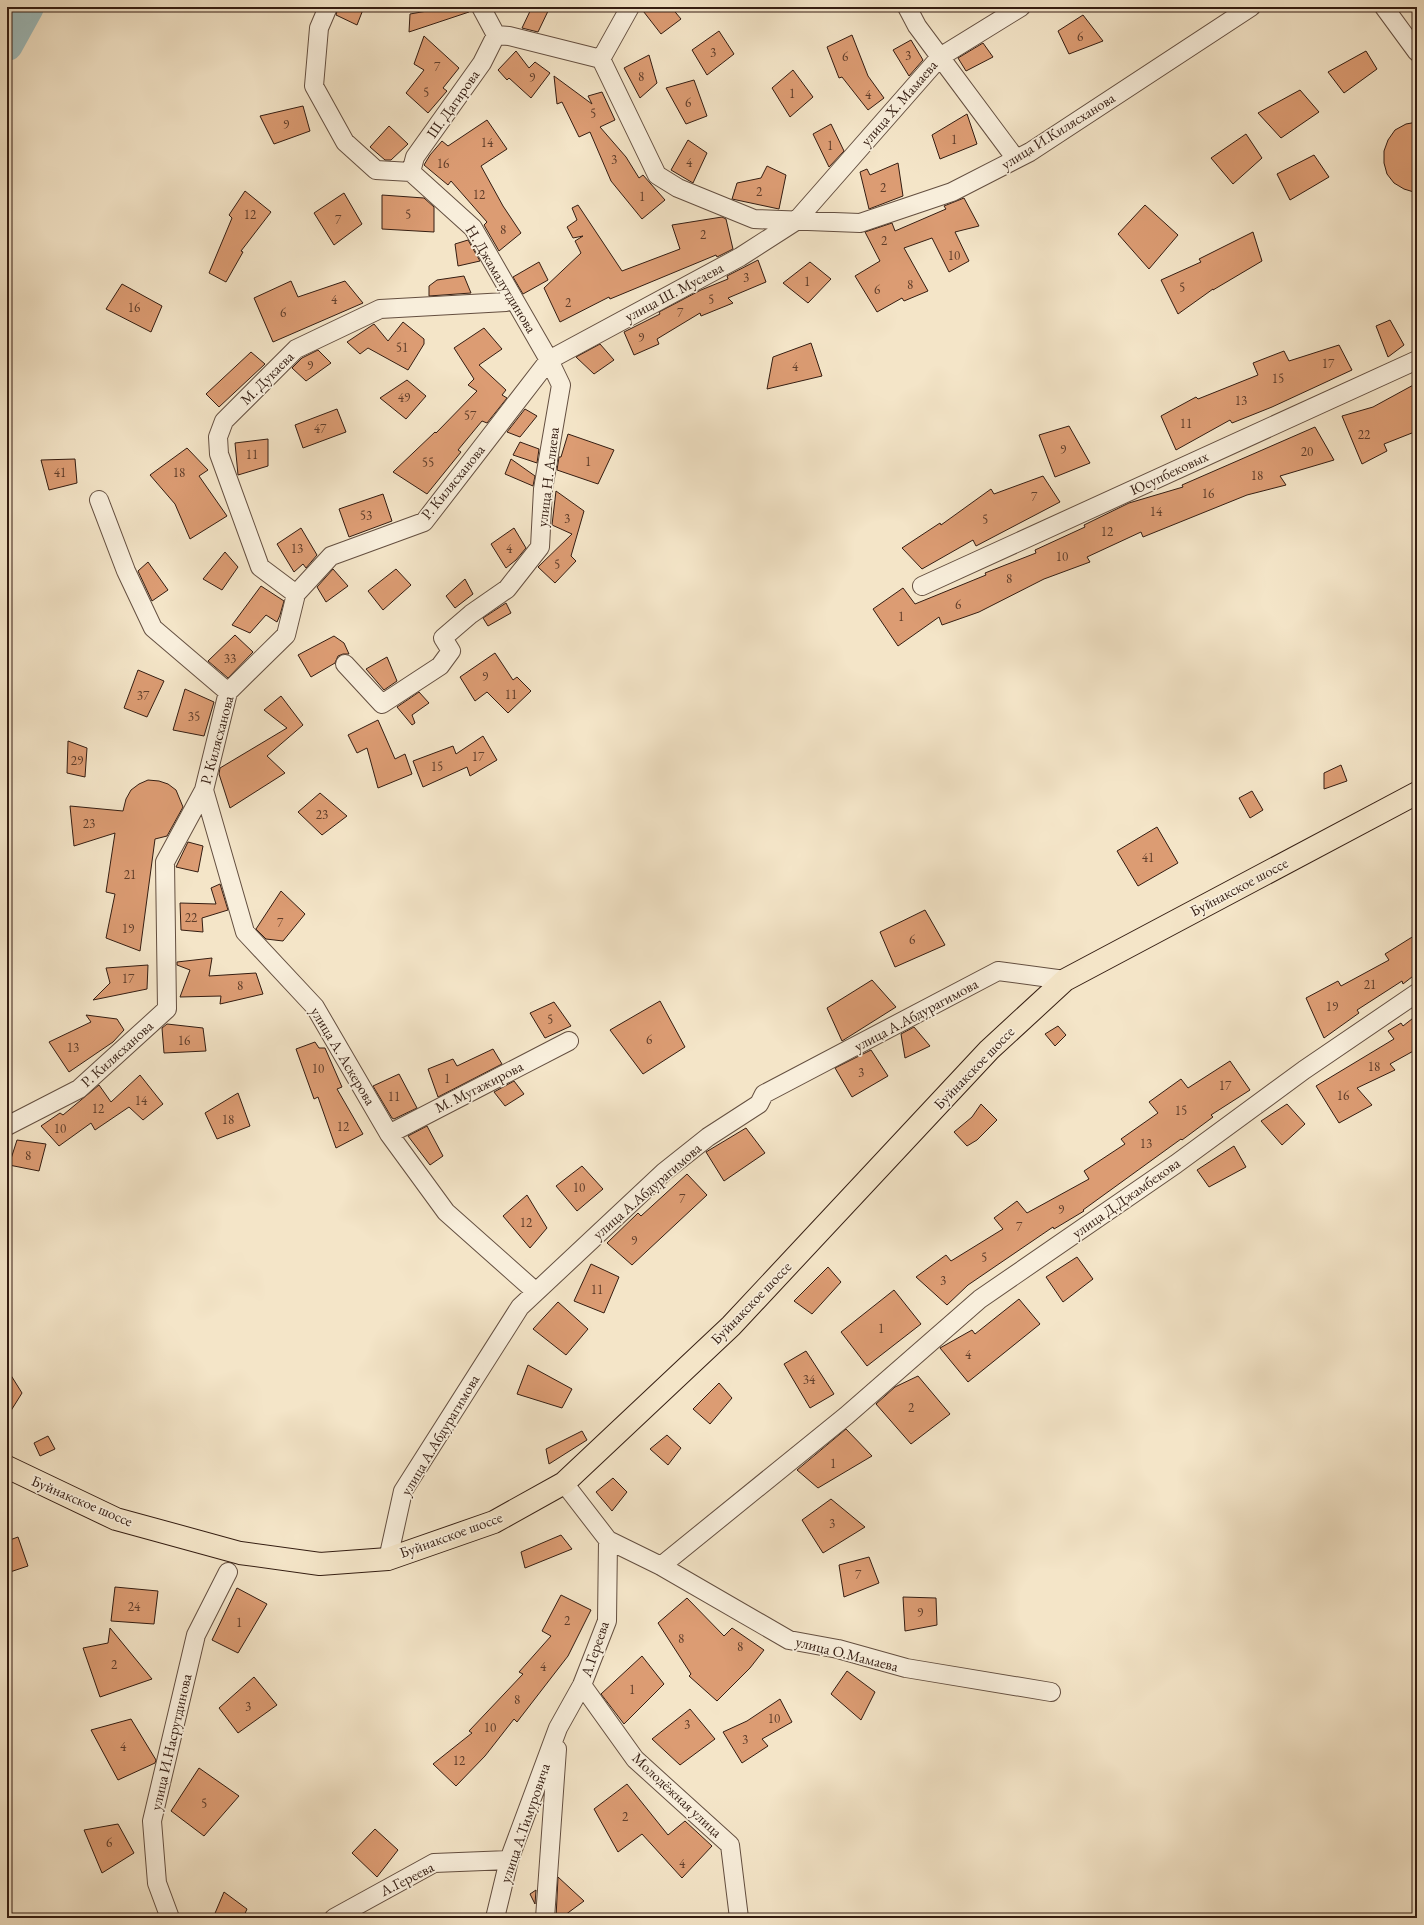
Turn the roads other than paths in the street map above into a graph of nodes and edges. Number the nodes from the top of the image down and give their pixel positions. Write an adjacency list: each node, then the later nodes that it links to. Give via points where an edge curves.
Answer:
1 (328, 7): 13 (street, via 319,28 314,86 345,142 376,170)
2 (481, 7): 8 (street)
3 (630, 7): 11 (street)
4 (907, 7): 10 (street, via 917,26)
5 (1021, 7): 10 (street, улица Х. Мамаева)
6 (1251, 7): 12 (street, улица И.Килясханова)
7 (1384, 7): 9 (street)
8 (496, 35): 11 (street); 13 (street, Ш. Дагирова, via 482,63 416,157)
9 (1417, 52)
10 (940, 57): 12 (street); 14 (street, улица Х. Мамаева)
11 (601, 59): 14 (street, улица И.Килясханова, via 657,175 678,188 754,219)
12 (1016, 159): 14 (street, улица И.Килясханова, via 952,192 860,223)
13 (411, 172): 16 (street, Н. Джамалутдинова, via 473,228)
14 (796, 221): 16 (street, улица Ш. Мусаева, via 740,256)
15 (506, 302): 20 (street, М. Дукаева, via 380,309 296,349 224,421 218,436 219,454 260,567)
16 (549, 360): 20 (street, Р. Килясханова, via 424,522 331,556); 21 (street, улица Н. Алиева, via 561,385 543,489 540,547 507,589 471,614 444,638 451,651 440,666 382,704)
17 (1417, 360): 19 (street, Юсупбековых)
18 (99, 500): 22 (street, via 126,571 153,628)
19 (922, 586)
20 (296, 594): 22 (street, Р. Килясханова, via 286,635)
21 (345, 664)
22 (228, 692): 23 (street, Р. Килясханова)
23 (204, 790): 28 (street, Р. Килясханова, via 165,862 167,1009 79,1088); 29 (street, улица А. Аскерова, via 245,932 315,1007)
24 (1417, 793): 25 (main road, Буйнакское шоссе)
25 (1065, 980): 30 (street, улица А.Абдурагимова, via 998,971 764,1094 759,1104 708,1137 664,1172); 32 (main road, Буйнакское шоссе, via 989,1050 731,1326)
26 (1417, 993): 35 (street, улица Д.Джамбекова, via 980,1299 846,1416)
27 (569, 1041): 29 (street, М. Мугажирова)
28 (7, 1126)
29 (389, 1134): 30 (street, улица А. Аскерова, via 446,1212)
30 (536, 1292): 34 (street, улица А.Абдурагимова, via 520,1307 403,1491)
31 (7, 1467): 34 (main road, Буйнакское шоссе, via 116,1519 240,1553 320,1564)
32 (564, 1483): 33 (street); 34 (main road, Буйнакское шоссе, via 494,1522)
33 (608, 1540): 35 (street, улица О.Мамаева); 37 (street, A.Гереева, via 607,1621)
34 (388, 1559)
35 (661, 1566): 38 (street, улица О.Мамаева, via 789,1640 838,1649 906,1668)
36 (228, 1572): 41 (street, улица И.Насрутдинова, via 196,1636 152,1821 157,1883)
37 (582, 1685): 39 (street, A.Гереева); 45 (street, Молодёжная улица, via 635,1759 730,1845)
38 (1051, 1692)
39 (558, 1728): 40 (street, улица А.Тимуровича); 44 (street)
40 (509, 1860): 42 (street, А.Гереева, via 434,1862); 43 (street, улица А.Тимуровича)
41 (170, 1918)
42 (334, 1918)
43 (495, 1918)
44 (545, 1918)
45 (739, 1918)

